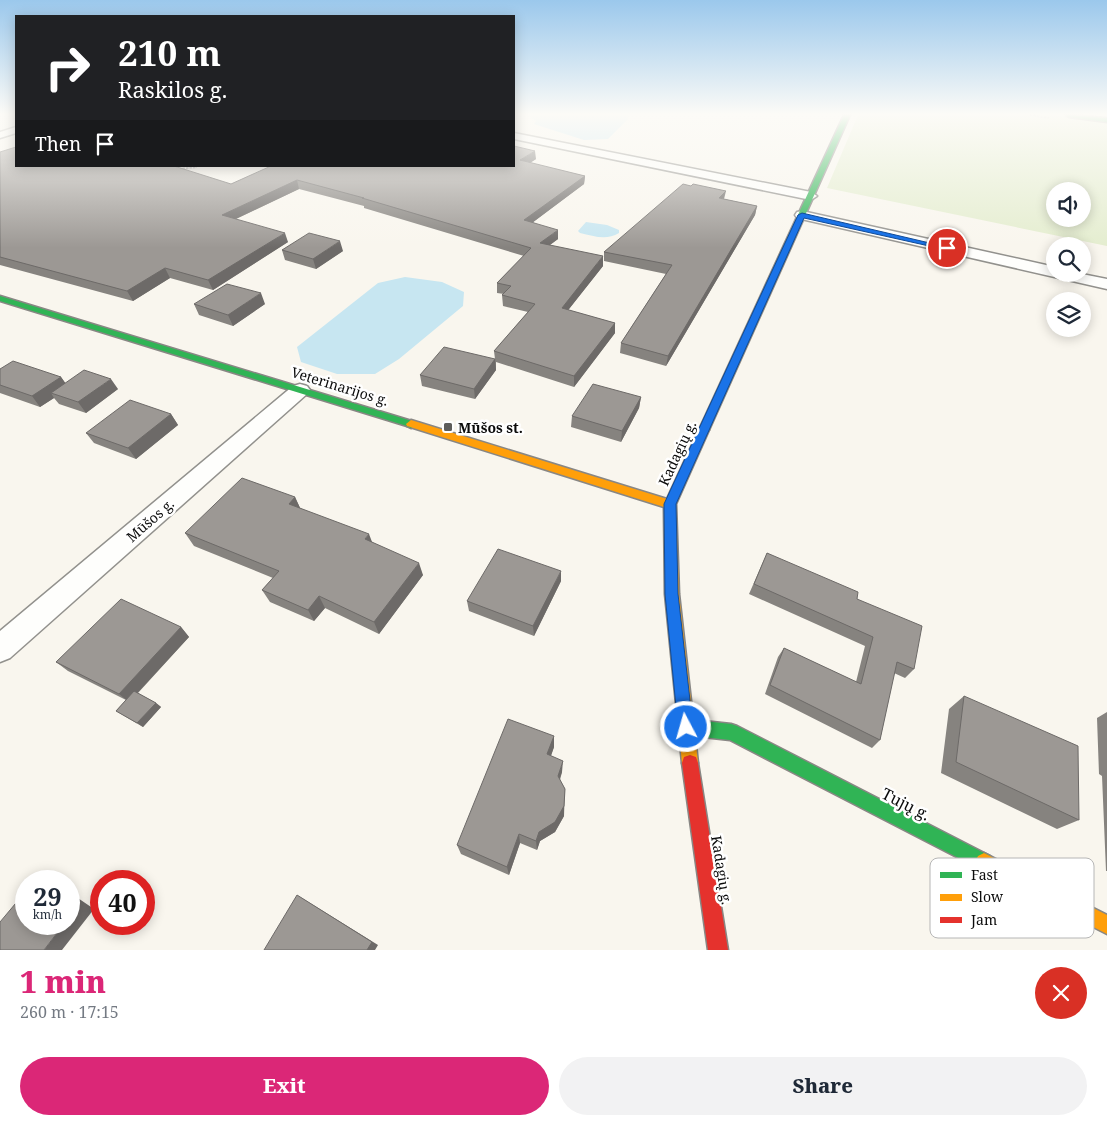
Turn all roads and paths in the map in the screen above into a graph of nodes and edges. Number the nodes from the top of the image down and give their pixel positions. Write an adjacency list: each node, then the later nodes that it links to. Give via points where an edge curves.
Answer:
1 (630, 159): 5 (street)
2 (827, 159): 5 (main road, Kadagių g.)
3 (197, 167): 4 (path)
4 (178, 170)
5 (811, 196): 6 (main road, Kadagių g.)
6 (802, 215): 7 (street); 12 (main road, Kadagių g.)
7 (1046, 270)
8 (1091, 280): 9 (street)
9 (1107, 284)
10 (0, 298): 11 (main road, Veterinarijos g., via 225,364)
11 (300, 390): 12 (main road, Veterinarijos g.); 13 (street, Mūšos g.)
12 (670, 504): 14 (main road, Kadagių g., via 672,594)
13 (0, 649)
14 (686, 727): 15 (main road, Tujų g., via 731,732); 18 (main road, Kadagių g.)
15 (976, 858)
16 (1094, 918): 17 (main road, Tujų g.)
17 (1107, 925)
18 (718, 950)

